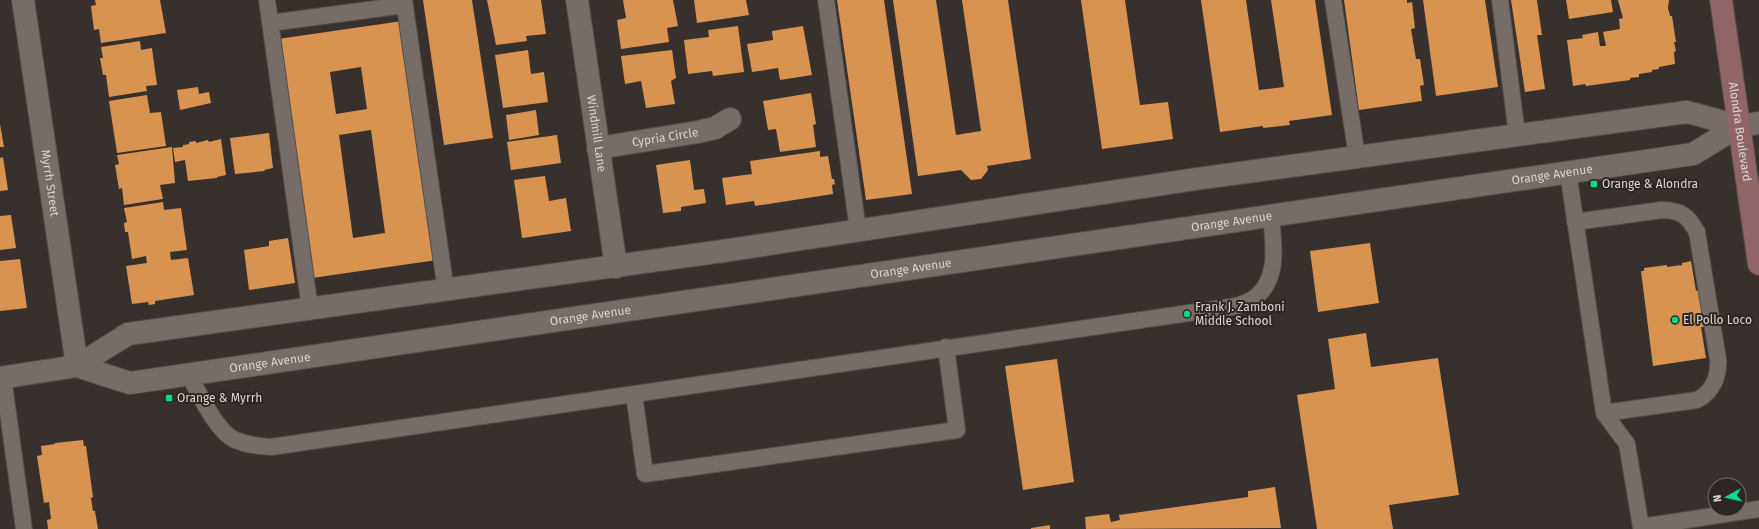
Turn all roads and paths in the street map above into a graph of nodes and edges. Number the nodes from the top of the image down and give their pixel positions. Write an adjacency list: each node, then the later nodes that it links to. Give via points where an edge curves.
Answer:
1 (23, 0): 24 (street, Myrrh Street)
2 (267, 0): 9 (lane)
3 (576, 0): 13 (street, Windmill Lane)
4 (826, 0): 18 (lane)
5 (1333, 0): 14 (lane)
6 (1500, 0): 12 (lane)
7 (1721, 0): 11 (main road, Alondra Boulevard)
8 (405, 2): 9 (lane); 21 (lane)
9 (270, 23): 22 (lane)
10 (730, 119): 13 (street, Cypria Circle, via 715,128 698,132)
11 (1749, 124): 12 (street, Orange Avenue, via 1687,112); 15 (street, Orange Avenue, via 1693,154); 19 (main road, Alondra Boulevard)
12 (1517, 135): 14 (street, Orange Avenue)
13 (598, 148): 20 (street, Windmill Lane)
14 (1357, 157): 18 (street, Orange Avenue)
15 (1568, 172): 16 (street, Orange Avenue); 17 (lane)
16 (1271, 216): 23 (lane, via 1274,262 1267,282 1257,297 1237,306); 25 (street, Orange Avenue)
17 (1575, 222): 28 (lane); 28 (lane, via 1662,210 1672,210 1691,221 1697,232 1718,359 1719,370 1716,380 1704,396 1697,400)
18 (858, 230): 20 (street, Orange Avenue)
19 (1759, 264)
20 (616, 267): 21 (street, Orange Avenue)
21 (446, 291): 22 (street, Orange Avenue)
22 (310, 309): 24 (street, Orange Avenue, via 128,334)
23 (946, 347): 27 (lane); 27 (lane, via 957,430 645,474)
24 (77, 366): 25 (street, Orange Avenue, via 130,384); 26 (street, Orange Avenue)
25 (189, 375): 27 (lane, via 220,427 233,439 250,446 271,447)
26 (2, 377): 30 (lane)
27 (634, 394)
28 (1604, 413): 29 (lane, via 1627,444 1641,527)
29 (1759, 509)
30 (24, 529)

